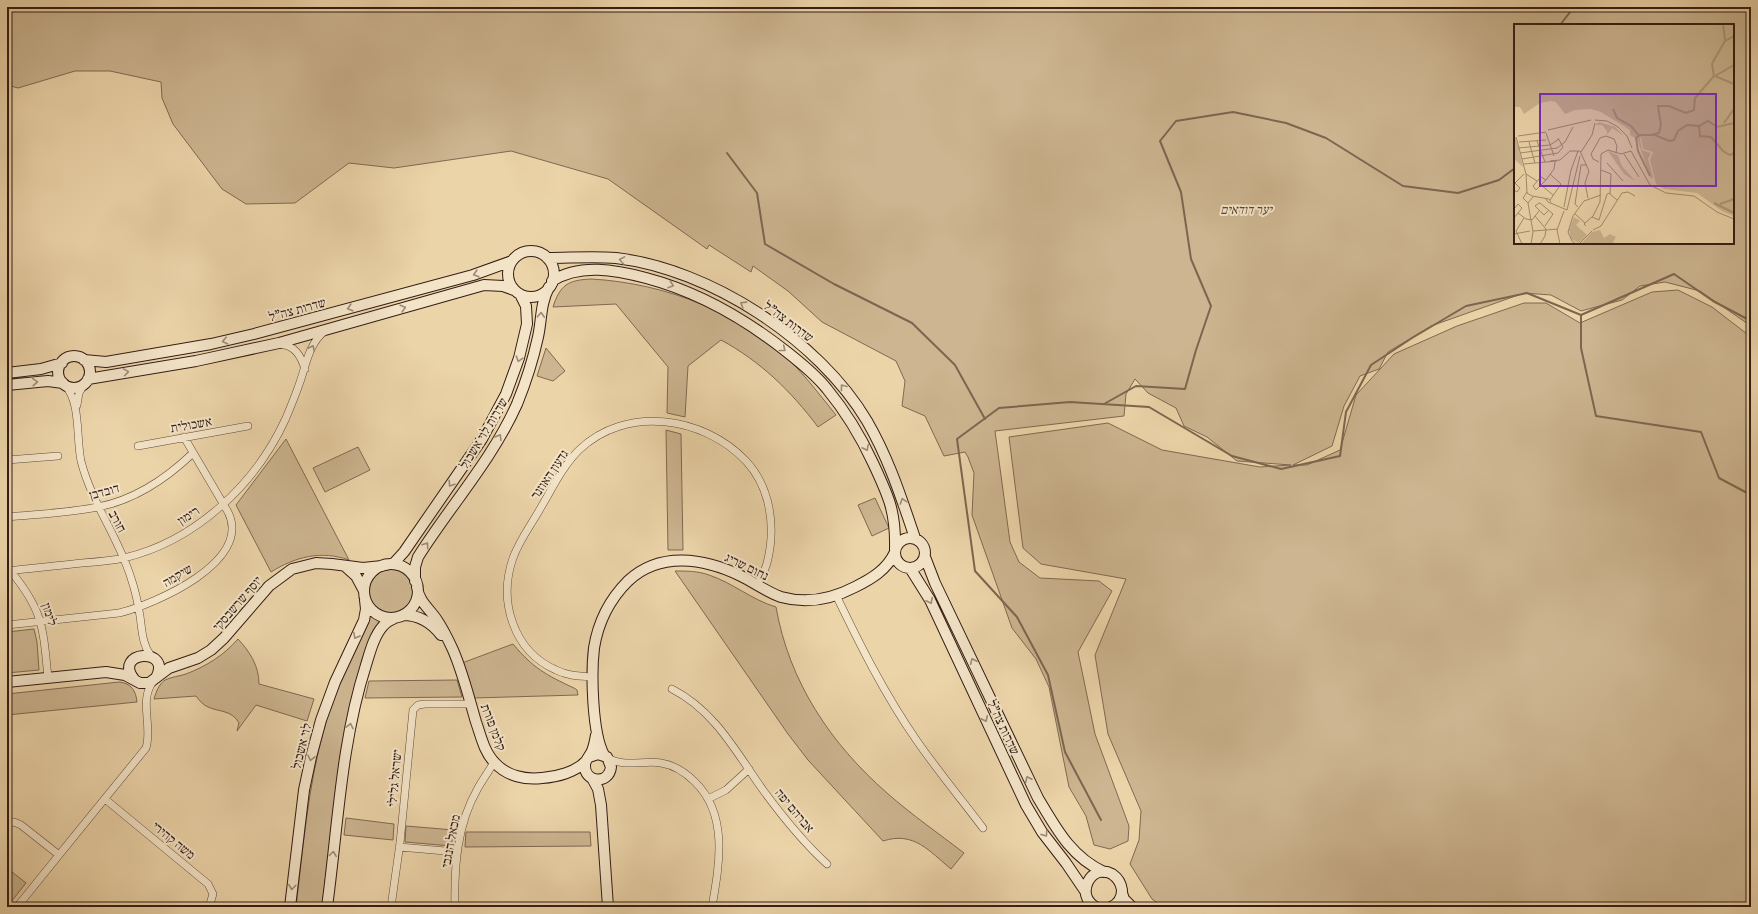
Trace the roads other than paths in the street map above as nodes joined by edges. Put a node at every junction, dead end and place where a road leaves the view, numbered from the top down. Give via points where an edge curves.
1 (547, 258) junction
2 (512, 261) junction
3 (550, 284) junction
4 (517, 292) junction
5 (326, 330) junction
6 (275, 344) junction
7 (84, 360) junction
8 (62, 363) junction
9 (305, 370) junction
10 (7, 373) edge
11 (87, 381) junction
12 (64, 384) junction
13 (7, 385) edge
14 (76, 415) junction
15 (248, 426) dead end
16 (184, 437) junction
17 (138, 446) dead end
18 (193, 453) junction
19 (58, 456) dead end
20 (7, 460) edge
21 (223, 504) junction
22 (98, 507) junction
23 (7, 517) edge
24 (915, 538) junction
25 (895, 551) junction
26 (925, 557) junction
27 (124, 558) junction
28 (340, 565) junction
29 (384, 566) junction
30 (909, 568) junction
31 (8, 569) edge
32 (873, 577) junction
33 (416, 584) junction
34 (757, 586) junction
35 (836, 595) junction
36 (365, 596) junction
37 (139, 608) junction
38 (399, 616) junction
39 (41, 622) junction
40 (7, 625) edge
41 (142, 638) junction
42 (455, 654) junction
43 (152, 657) junction
44 (134, 659) junction
45 (180, 664) junction
46 (106, 672) junction
47 (593, 677) junction
48 (48, 678) junction
49 (155, 678) junction
50 (136, 680) junction
51 (7, 682) edge
52 (672, 689) dead end
53 (146, 699) junction
54 (471, 704) junction
55 (596, 736) junction
56 (606, 756) junction
57 (588, 759) junction
58 (494, 762) junction
59 (631, 763) junction
60 (749, 769) junction
61 (562, 774) junction
62 (608, 774) junction
63 (591, 778) junction
64 (105, 799) junction
65 (708, 799) junction
66 (601, 805) junction
67 (7, 823) edge
68 (984, 828) dead end
69 (399, 847) junction
70 (457, 852) junction
71 (59, 855) junction
72 (827, 864) dead end
73 (1104, 872) junction
74 (1085, 891) junction
75 (1122, 893) junction
76 (17, 907) edge
77 (209, 907) edge
78 (290, 907) edge
79 (327, 907) edge
80 (391, 907) edge
81 (455, 907) edge
82 (608, 907) edge
83 (712, 907) edge
84 (1096, 907) edge
85 (1111, 907) edge
86 (1132, 907) edge

1 - 2 street via 530,252 520,254
1 - 3 street via 553,270
24 -> 1 street, שדרות צה"ל via 894,476 866,420 827,368 778,328 730,296 668,270 617,258
2 - 4 street via 508,274 510,284
2 -> 7 street, שדרות צה"ל via 473,275 204,346 106,362
3 - 4 street via 541,294 534,296
3 -> 25 street, שדרות צה"ל via 572,271 593,270 658,281 686,290 713,303 770,339 817,378 864,443 890,500 895,525
33 -> 3 street, שדרות לוי אשכול via 415,567 418,557 494,445 516,405 532,362 542,305
5 -> 4 street via 484,285 503,286
4 -> 29 street, שדרות לוי אשכול via 526,306 527,324 519,358 500,406 482,439 404,552 394,563
5 - 6 street
9 -> 5 street, רימון via 313,346 320,334
6 - 9 street via 287,345 294,349 300,356
11 -> 6 street
7 - 8 street via 72,357
7 - 11 street via 90,370
8 - 10 street via 41,369
8 - 12 street via 59,372
9 - 21 street, רימון via 282,427 268,452 252,474
11 - 12 street via 77,388
11 - 14 street, חורב via 78,396
13 -> 12 street via 48,381
12 - 14 street, חורב via 72,395
14 - 22 street, חורב via 81,460
15 - 16 street, אשכולית
16 - 17 street, אשכולית
16 - 18 street, שיקמה
18 - 21 street, שיקמה
18 - 22 street, דובדבן via 168,474 141,491
19 - 20 street
21 - 27 street, רימון via 172,539
21 - 37 street, שיקמה via 231,518 233,530 218,558 192,582
22 - 23 street, דובדבן
22 - 27 street, חורב
24 - 25 street via 901,540
24 - 26 street via 924,546
25 - 30 street via 898,562
25 - 32 street, נחום שריג via 886,567
26 - 30 street via 919,565
73 -> 26 street, שדרות צה"ל via 1076,853 1054,825 1038,798
27 - 31 street, רימון
27 - 37 street, חורב
28 - 29 street, יוסף שרשבסקי via 367,568
28 - 36 street, יוסף שרשבסקי via 354,573
28 - 45 street, יוסף שרשבסקי via 308,564 284,574 261,594 218,644 203,655
29 - 33 street via 395,565 403,568 410,572
29 - 36 street via 369,576 365,583
30 - 32 street, נחום שריג via 893,568
30 -> 74 street, שדרות צה"ל via 930,600 1026,805 1042,832
31 - 39 street, לימון via 28,593
32 - 35 street, נחום שריג
33 - 38 street via 415,604
33 - 42 street, קלמן פורת via 420,600 439,623
34 - 35 street, נחום שריג via 794,599 818,599
34 - 47 street, נחום שריג via 729,570 689,560 670,561 643,569 625,584 605,612 595,643
34 - 47 street, גדעון האוזנר via 767,564 771,521 762,483 738,452 699,430 662,421 630,423 600,434 569,462 524,536 513,557 507,578 506,598 517,635 541,662 557,671 574,676
35 - 68 street via 874,670 917,742
36 - 38 street via 372,610 378,615 386,618
36 -> 78 street, לוי אשכול via 364,620 335,682 311,757 303,797
37 - 39 street, שיקמה via 119,613
37 - 41 street, חורב
38 - 42 street, קלמן פורת via 416,616 428,622
79 -> 38 street via 344,762 354,709 377,634 386,622
39 - 40 street, שיקמה
39 - 48 street, לימון
41 - 43 street, חורב
41 - 44 street, חורב
42 - 54 street, קלמן פורת
43 - 44 street via 144,655
43 - 45 street, יוסף שרשבסקי via 163,663
43 - 49 street via 158,667
44 - 46 street via 123,667
44 - 50 street via 130,672
45 - 49 street, יוסף שרשבסקי
46 - 48 street
46 - 50 street via 122,674
47 - 55 street, נחום שריג
48 - 51 street
49 - 50 street via 147,683
49 - 53 street
50 - 53 street via 143,688
52 - 60 street, אברהם יפה via 708,714
53 - 64 street via 146,748
54 - 58 street, קלמן פורת via 484,746
54 - 69 street, ישראל גלילי via 425,704 414,709
55 - 56 street, נחום שריג
55 - 57 street, נחום שריג
56 - 57 street via 596,754
56 - 59 street via 614,761
56 - 62 street via 611,764
57 - 61 street, קלמן פורת via 578,768
57 - 63 street via 586,771
58 - 61 street, קלמן פורת via 506,772 522,778
58 - 70 street, מכאל הנגבי via 477,789 464,819
59 - 62 street via 618,767
59 - 65 street via 647,761 677,768 700,786
60 - 65 street via 726,790
60 - 72 street, אברהם יפה via 787,821
61 - 63 street, קלמן פורת via 579,774
62 - 63 street via 600,779
62 - 66 street via 603,787
63 - 66 street via 598,789
64 - 71 street
64 - 77 street, משה קהירי via 208,884 212,894
65 - 83 street via 716,820 720,852
66 - 82 street
67 - 71 street via 21,825
69 - 70 street
69 - 80 street, ישראל גלילי
70 - 81 street, מכאל הנגבי
71 - 76 street
73 - 74 street via 1098,872 1088,880
73 - 75 street, שדרות צה"ל via 1110,873 1120,881
74 - 84 street, שדרות צה"ל via 1089,902
75 - 85 street
75 - 86 street

